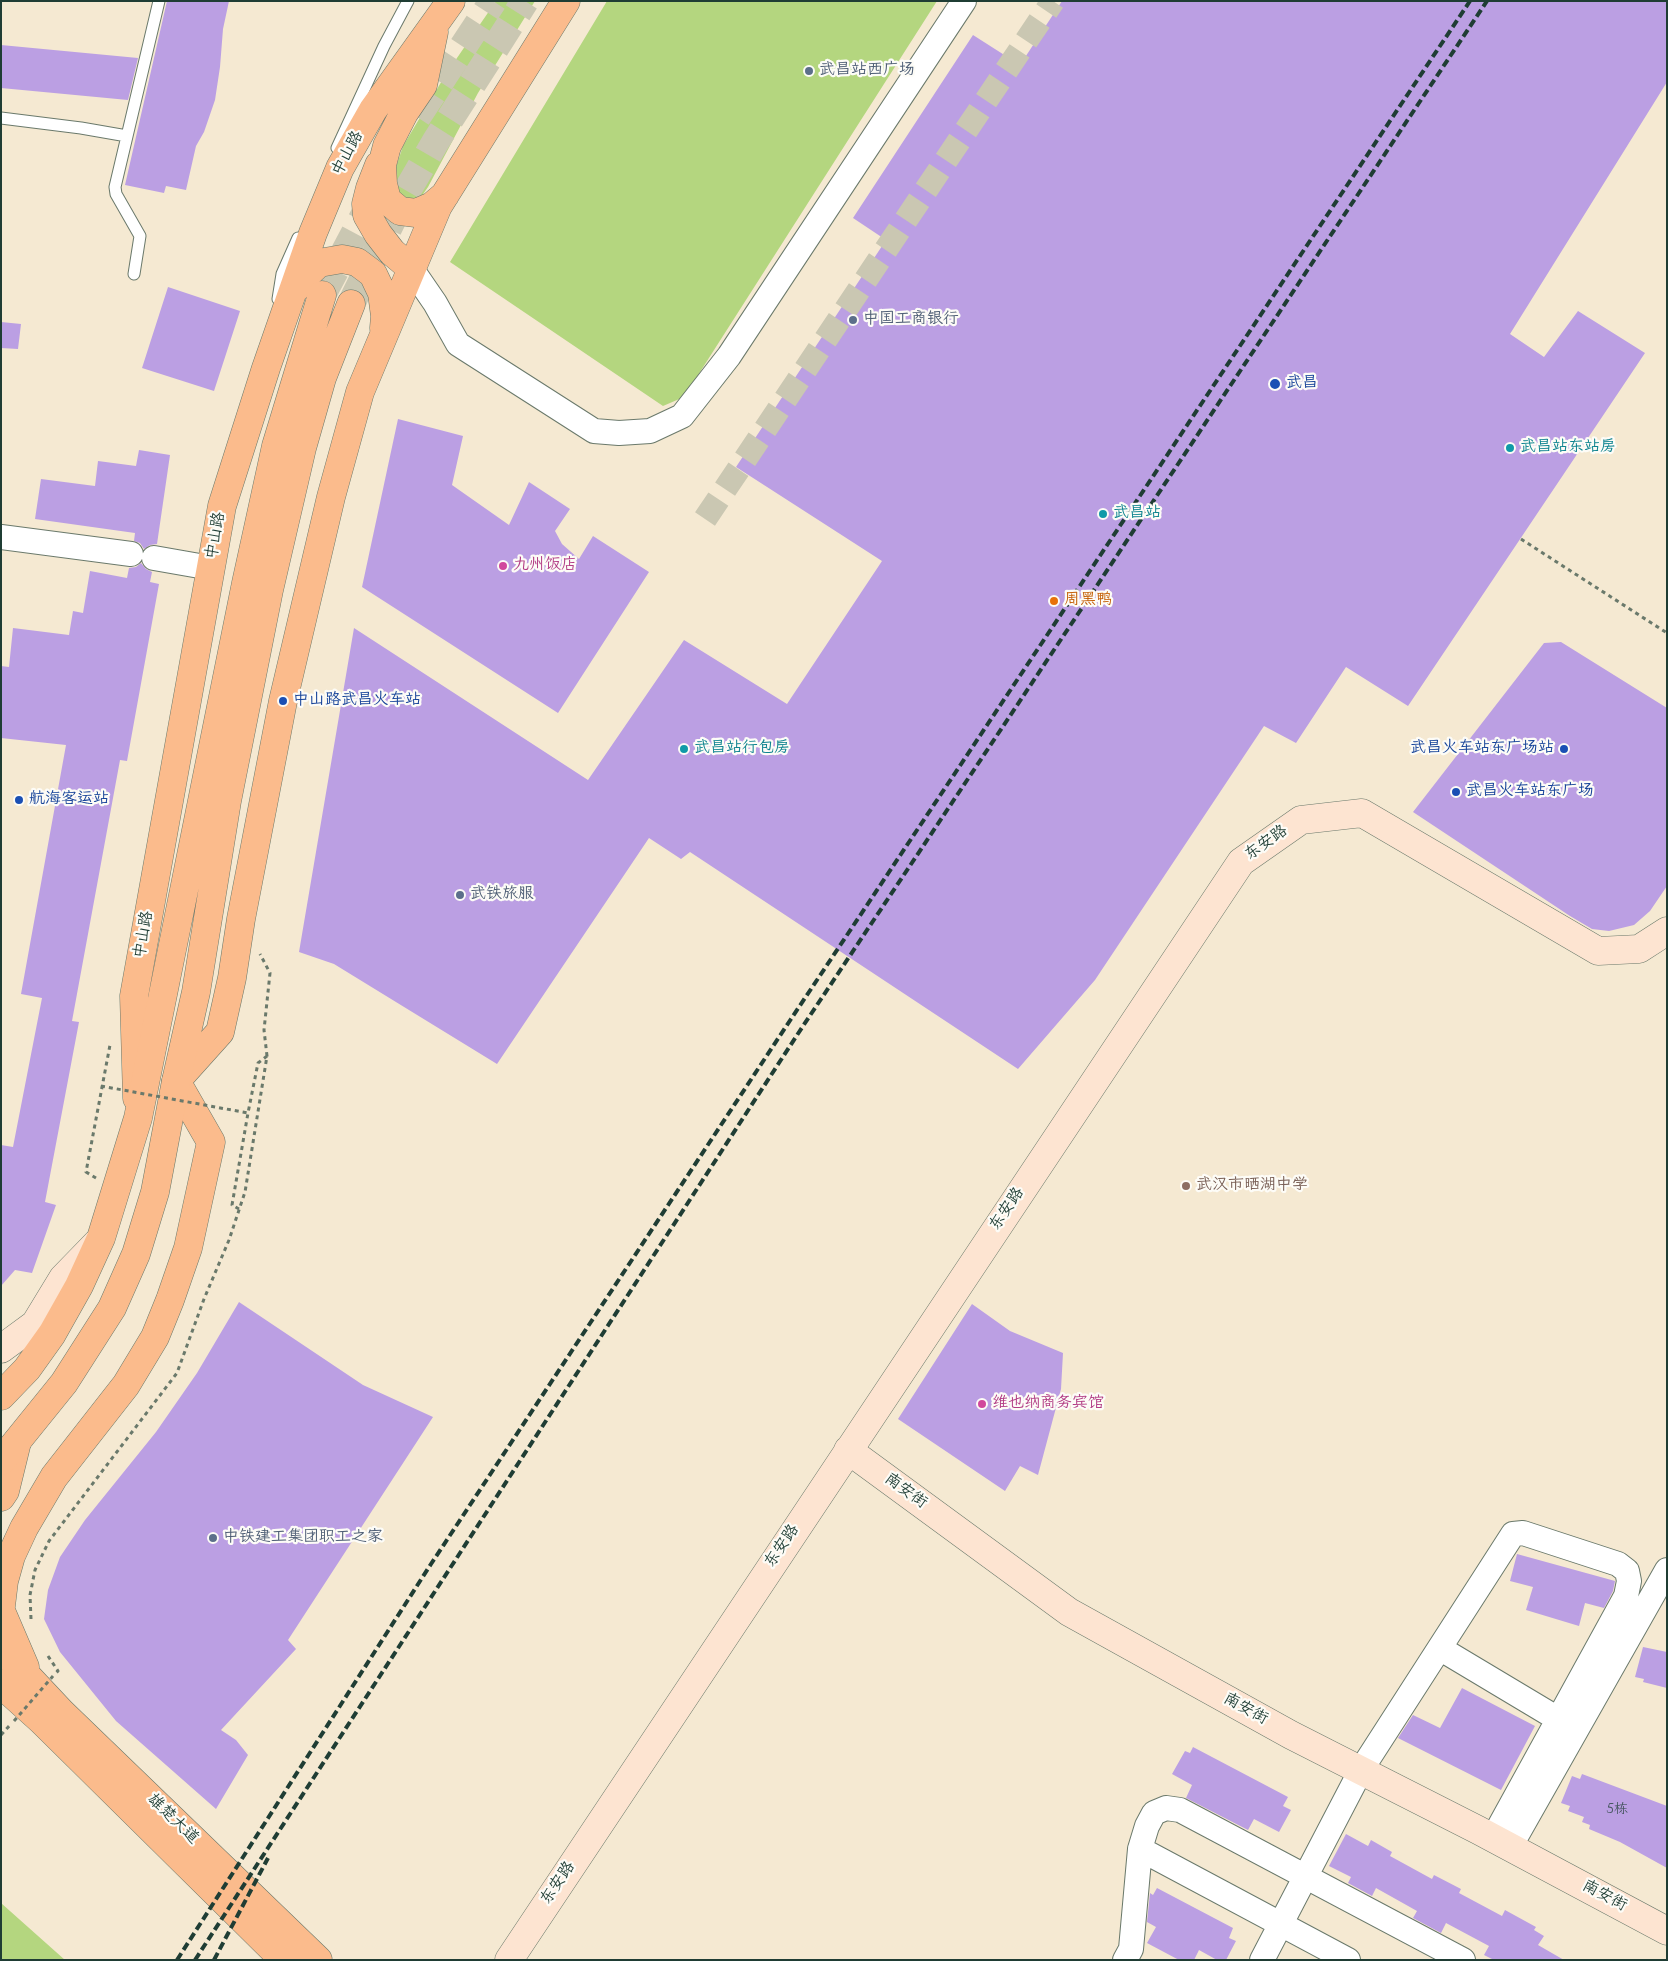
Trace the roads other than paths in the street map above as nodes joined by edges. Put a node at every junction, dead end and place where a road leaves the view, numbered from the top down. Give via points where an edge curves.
1 (159, 1) edge
2 (408, 1) edge
3 (566, 1) edge
4 (964, 1) edge
5 (444, 11) edge
6 (1, 118) edge
7 (127, 136) junction
8 (387, 146) junction
9 (319, 189) dead end
10 (445, 194) junction
11 (304, 223) dead end
12 (411, 268) junction
13 (134, 274) dead end
14 (322, 295) tunnel mouth
15 (291, 296) junction
16 (351, 304) tunnel mouth
17 (280, 331) junction
18 (383, 336) junction
19 (1, 537) edge
20 (211, 568) junction
21 (1667, 931) edge
22 (176, 1081) junction
23 (138, 1118) junction
24 (101, 1238) junction
25 (1, 1349) edge
26 (1, 1396) edge
27 (848, 1450) junction
28 (9, 1451) edge
29 (1, 1498) edge
30 (1667, 1570) edge
31 (1, 1606) edge
32 (1, 1611) edge
33 (1, 1648) edge
34 (1441, 1649) junction
35 (17, 1685) edge
36 (1558, 1719) junction
37 (1361, 1770) junction
38 (1502, 1842) junction
39 (1140, 1849) junction
40 (1305, 1876) junction
41 (1280, 1924) junction
42 (1667, 1931) edge
43 (284, 1960) edge
44 (318, 1960) edge
45 (509, 1960) edge
46 (1125, 1960) edge
47 (1262, 1960) edge
48 (1348, 1960) edge
49 (1463, 1960) edge

1 - 7 lane
2 - 9 lane
3 - 10 main road
4 - 12 street via 729,356 682,416 650,431 594,431 458,344
5 - 8 main road via 423,84
5 - 15 main road, 中山路 via 373,110 340,168
6 - 7 lane
7 - 13 lane via 115,187 140,236
8 - 10 main road via 382,165 383,184 387,200 400,211 416,213 432,206
8 - 12 main road via 370,188 367,215 392,252
10 - 12 main road
11 - 17 lane via 282,274 278,300
12 - 18 main road
14 - 23 main road via 276,446
15 - 17 main road, 中山路
15 - 18 main road via 319,263 342,259 357,262 373,274 382,293
16 - 22 main road via 322,378 269,590 227,801 196,992
17 - 20 main road, 中山路 via 222,506
18 - 22 main road via 360,392 331,497 283,701 220,1032
19 - 20 street
20 - 23 main road, 中山路 via 134,996
21 - 27 street, 东安路 via 1639,949 1598,951 1362,813 1302,820 1241,862
22 - 28 main road via 155,1192 136,1254 112,1308 64,1383
22 - 31 main road via 211,1142 182,1265 155,1337 126,1385 54,1477 24,1528 11,1556
23 - 24 main road
24 - 25 street via 63,1278 35,1324
24 - 26 main road via 80,1286 52,1334 27,1370
27 - 37 street, 南安街 via 1069,1612 1291,1735
27 - 45 street, 东安路
28 - 29 main road via 5,1491
30 - 38 street
32 - 35 main road via 20,1650
33 - 35 main road
34 - 36 street
34 - 36 street via 1513,1534 1523,1533 1618,1564 1627,1570 1626,1596
34 - 37 street
35 - 43 main road, 雄楚大道
35 - 44 main road, 雄楚大道 via 61,1712
36 - 38 street
37 - 38 street, 南安街
37 - 40 street
38 - 42 street, 南安街
39 - 40 street via 1154,1813 1166,1808 1180,1810
39 - 41 street
39 - 46 street via 1131,1950
40 - 41 street
40 - 49 street
41 - 47 street
41 - 48 street

